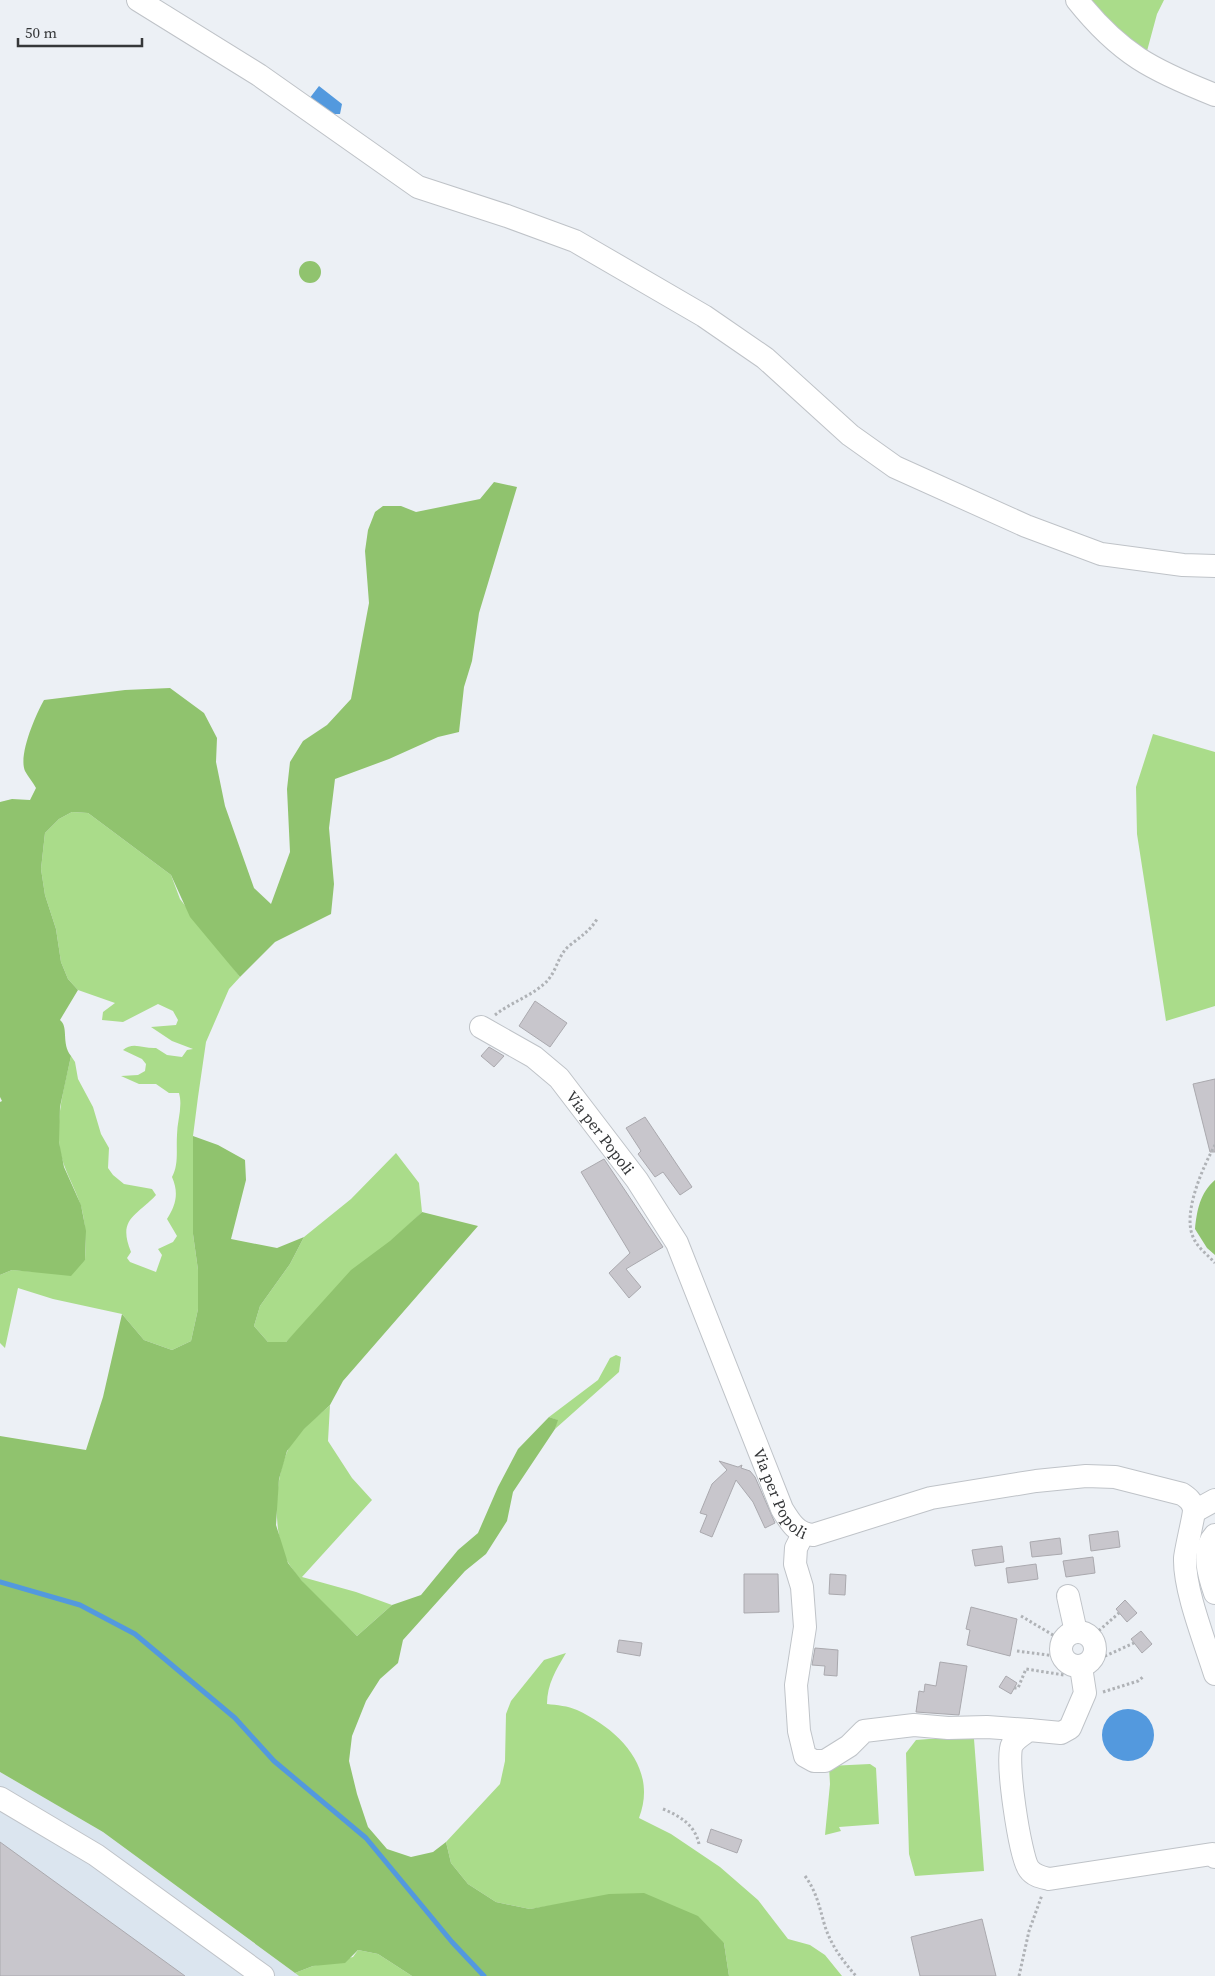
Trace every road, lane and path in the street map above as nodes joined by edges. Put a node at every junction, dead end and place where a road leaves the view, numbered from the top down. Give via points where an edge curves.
1 (138, 0) edge
2 (1077, 0) edge
3 (1215, 95) edge
4 (1215, 566) edge
5 (597, 919) dead end
6 (481, 1027) joint
7 (1215, 1145) edge
8 (1215, 1262) edge
9 (1215, 1500) edge
10 (1195, 1511) junction
11 (803, 1534) junction
12 (1215, 1535) edge
13 (1215, 1593) edge
14 (1068, 1596) dead end
15 (1119, 1613) dead end
16 (1021, 1616) dead end
17 (1134, 1643) dead end
18 (1016, 1651) dead end
19 (1079, 1652) junction
20 (1215, 1674) edge
21 (1143, 1677) dead end
22 (1014, 1688) dead end
23 (1083, 1698) junction
24 (1029, 1730) junction
25 (0, 1798) edge
26 (663, 1809) dead end
27 (698, 1844) dead end
28 (1215, 1857) edge
29 (805, 1876) dead end
30 (1049, 1879) junction
31 (263, 1976) edge
32 (856, 1976) edge
33 (1019, 1976) edge

1 - 4 street via 266,80 418,188 575,241 704,316 764,358 856,439 895,467 1026,526 1101,554
2 - 3 street via 1096,24 1123,49 1171,78
5 - 6 path via 560,957 556,969 544,984 497,1013
6 - 11 street, Via per Popoli via 534,1057 559,1078 604,1134 662,1217 677,1244 782,1509
7 - 8 path via 1196,1186 1189,1224 1194,1239
9 - 10 street
10 - 11 street, Via per Popoli via 1191,1501 1182,1494 1126,1479 1086,1476 1036,1480 931,1498 813,1535
10 - 20 street via 1186,1541 1185,1560
11 - 24 street via 796,1548 795,1564 802,1588 805,1628 796,1685 799,1731 805,1756 814,1761 825,1761 849,1746 864,1731 914,1725
12 - 13 street via 1206,1553
14 - 19 street
15 - 19 path
16 - 19 path
17 - 19 path via 1102,1657
18 - 19 path
19 - 22 path via 1063,1675 1026,1669 1018,1688
19 - 23 street
21 - 23 path
23 - 24 street via 1070,1728 1060,1733
24 - 30 street via 1012,1744 1012,1786 1023,1858 1036,1876
25 - 31 street via 96,1855
26 - 27 path via 688,1823
28 - 30 street via 1212,1854
29 - 32 path via 814,1888 824,1923 840,1957
30 - 33 path via 1029,1930

